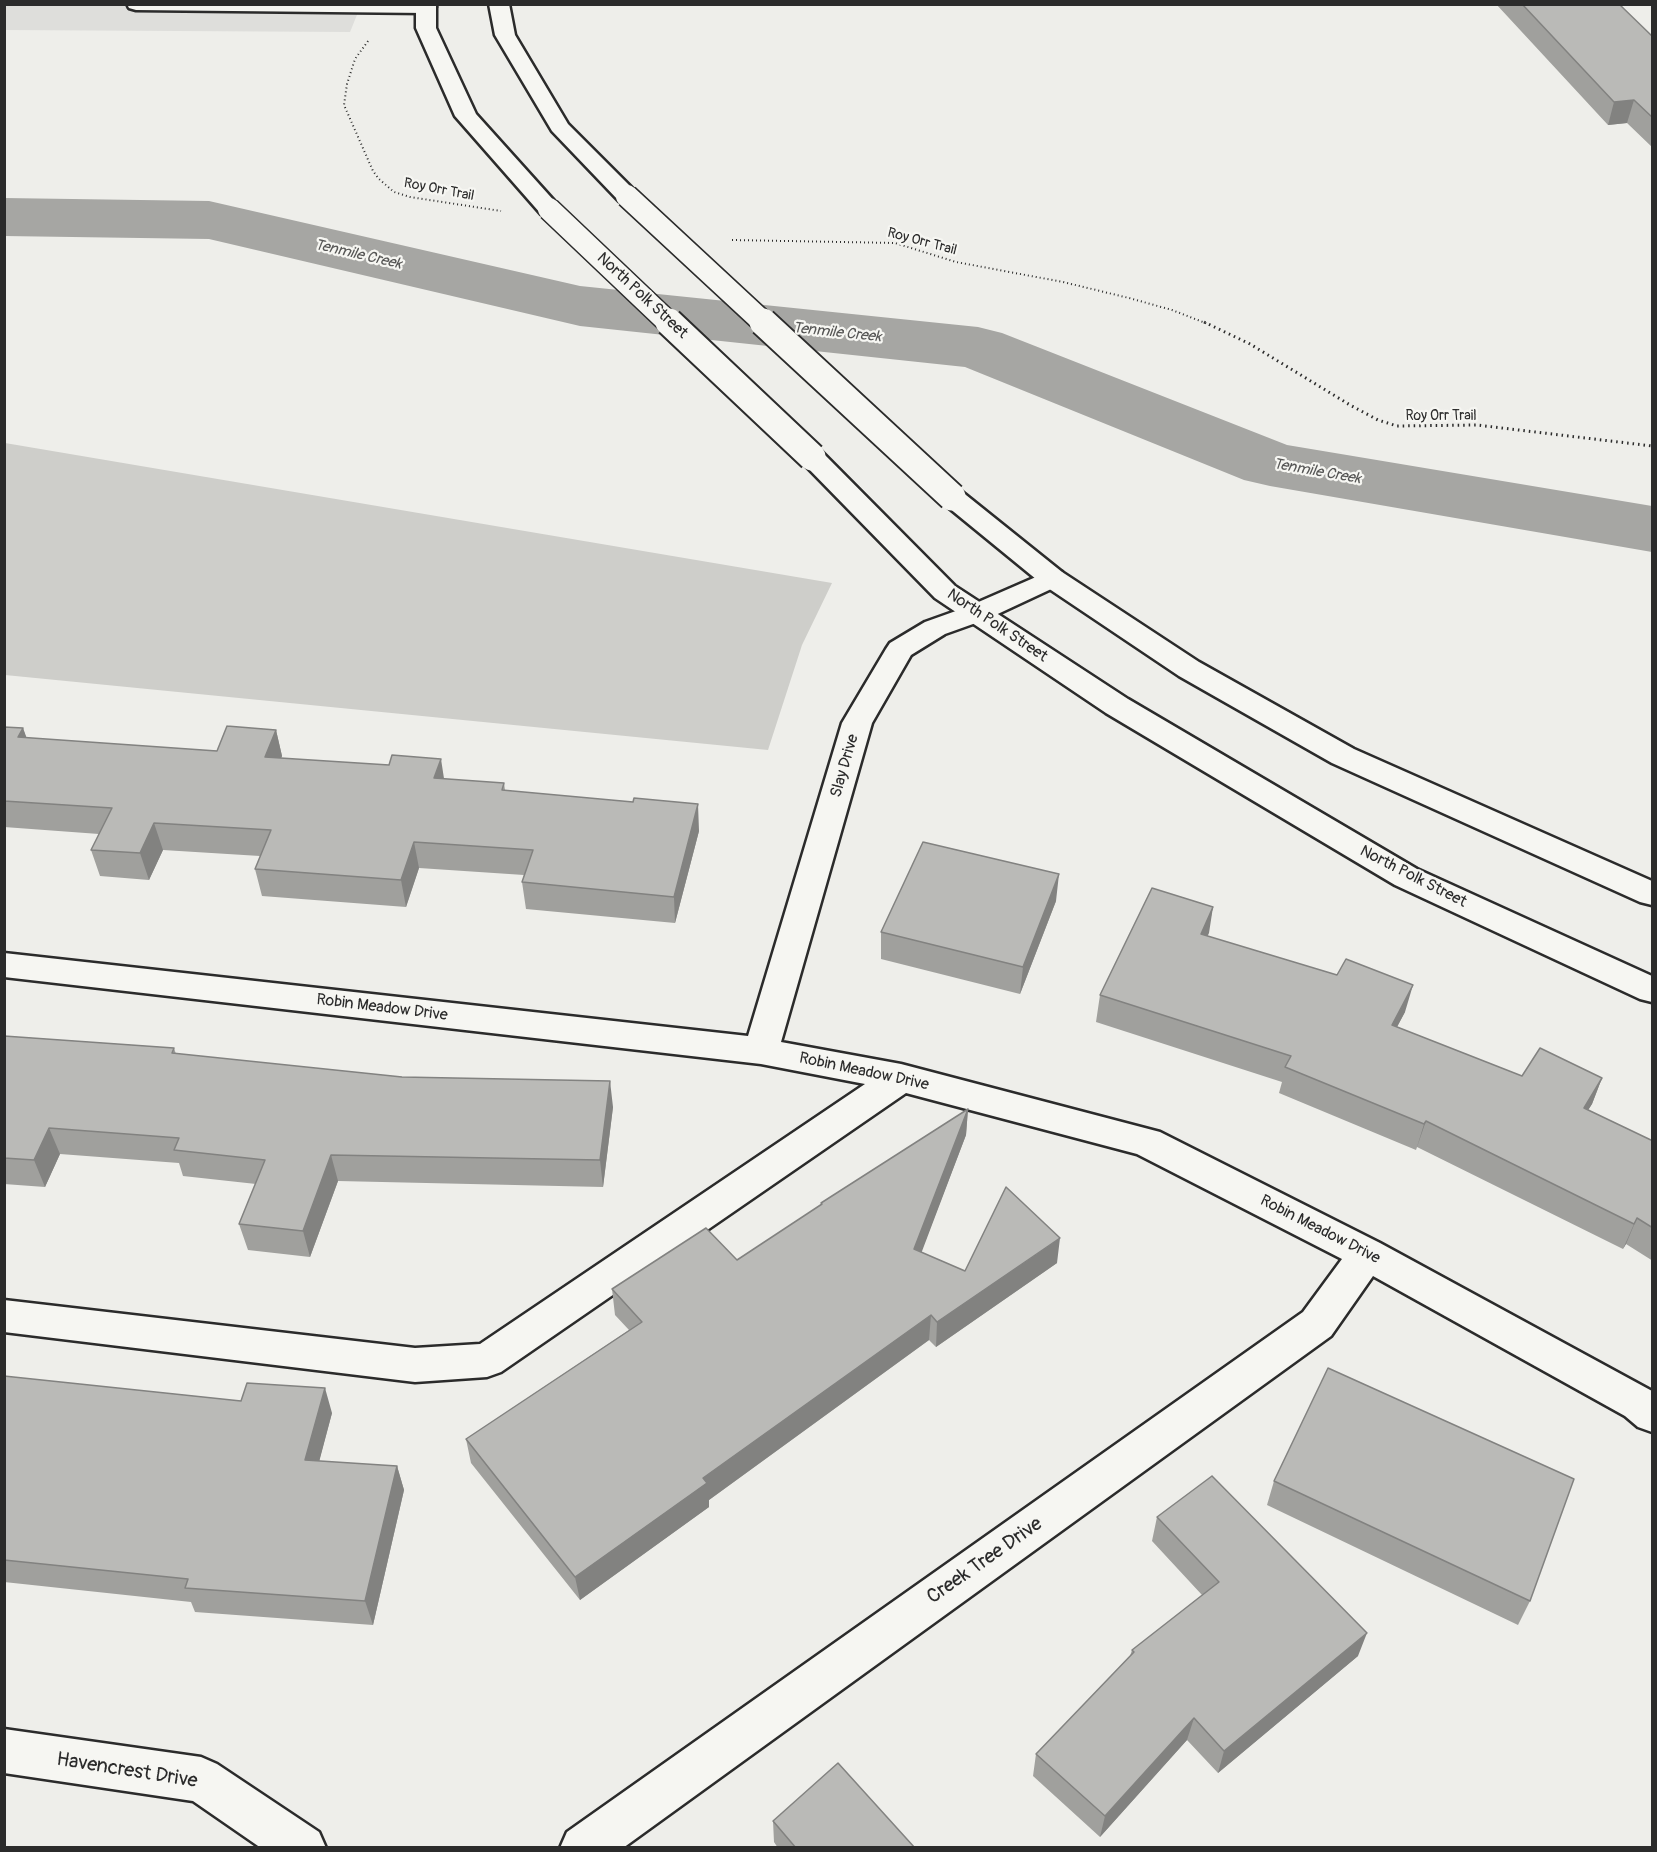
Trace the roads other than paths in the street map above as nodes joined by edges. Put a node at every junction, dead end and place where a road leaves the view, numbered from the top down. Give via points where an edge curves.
1 (136, 4) edge
2 (499, 4) edge
3 (286, 5) edge
4 (426, 6) edge
5 (1052, 578) junction
6 (976, 613) junction
7 (1653, 894) edge
8 (4, 965) edge
9 (1653, 990) edge
10 (761, 1051) junction
11 (901, 1078) junction
12 (1367, 1254) junction
13 (4, 1316) edge
14 (1653, 1414) edge
15 (4, 1751) edge
16 (303, 1848) edge
17 (583, 1848) edge

1 - 3 main road
2 - 5 main road, bridge via 505,35 559,127 627,196 952,497
3 - 4 main road
4 - 6 main road, North Polk Street, bridge via 426,28 465,116 549,209 812,457 945,592
5 - 6 main road, Slay Drive
5 - 7 main road via 1189,669 1343,756
6 - 9 main road, North Polk Street via 1117,706 1406,877
6 - 10 main road, Slay Drive via 934,628 900,649 857,723
8 - 10 main road, Robin Meadow Drive
10 - 11 main road, Robin Meadow Drive
11 - 12 main road, Robin Meadow Drive via 1147,1142
11 - 13 main road via 487,1360 415,1365
12 - 14 main road, Robin Meadow Drive
12 - 17 main road, Creek Tree Drive via 1317,1324
15 - 16 main road, Havencrest Drive via 201,1780

